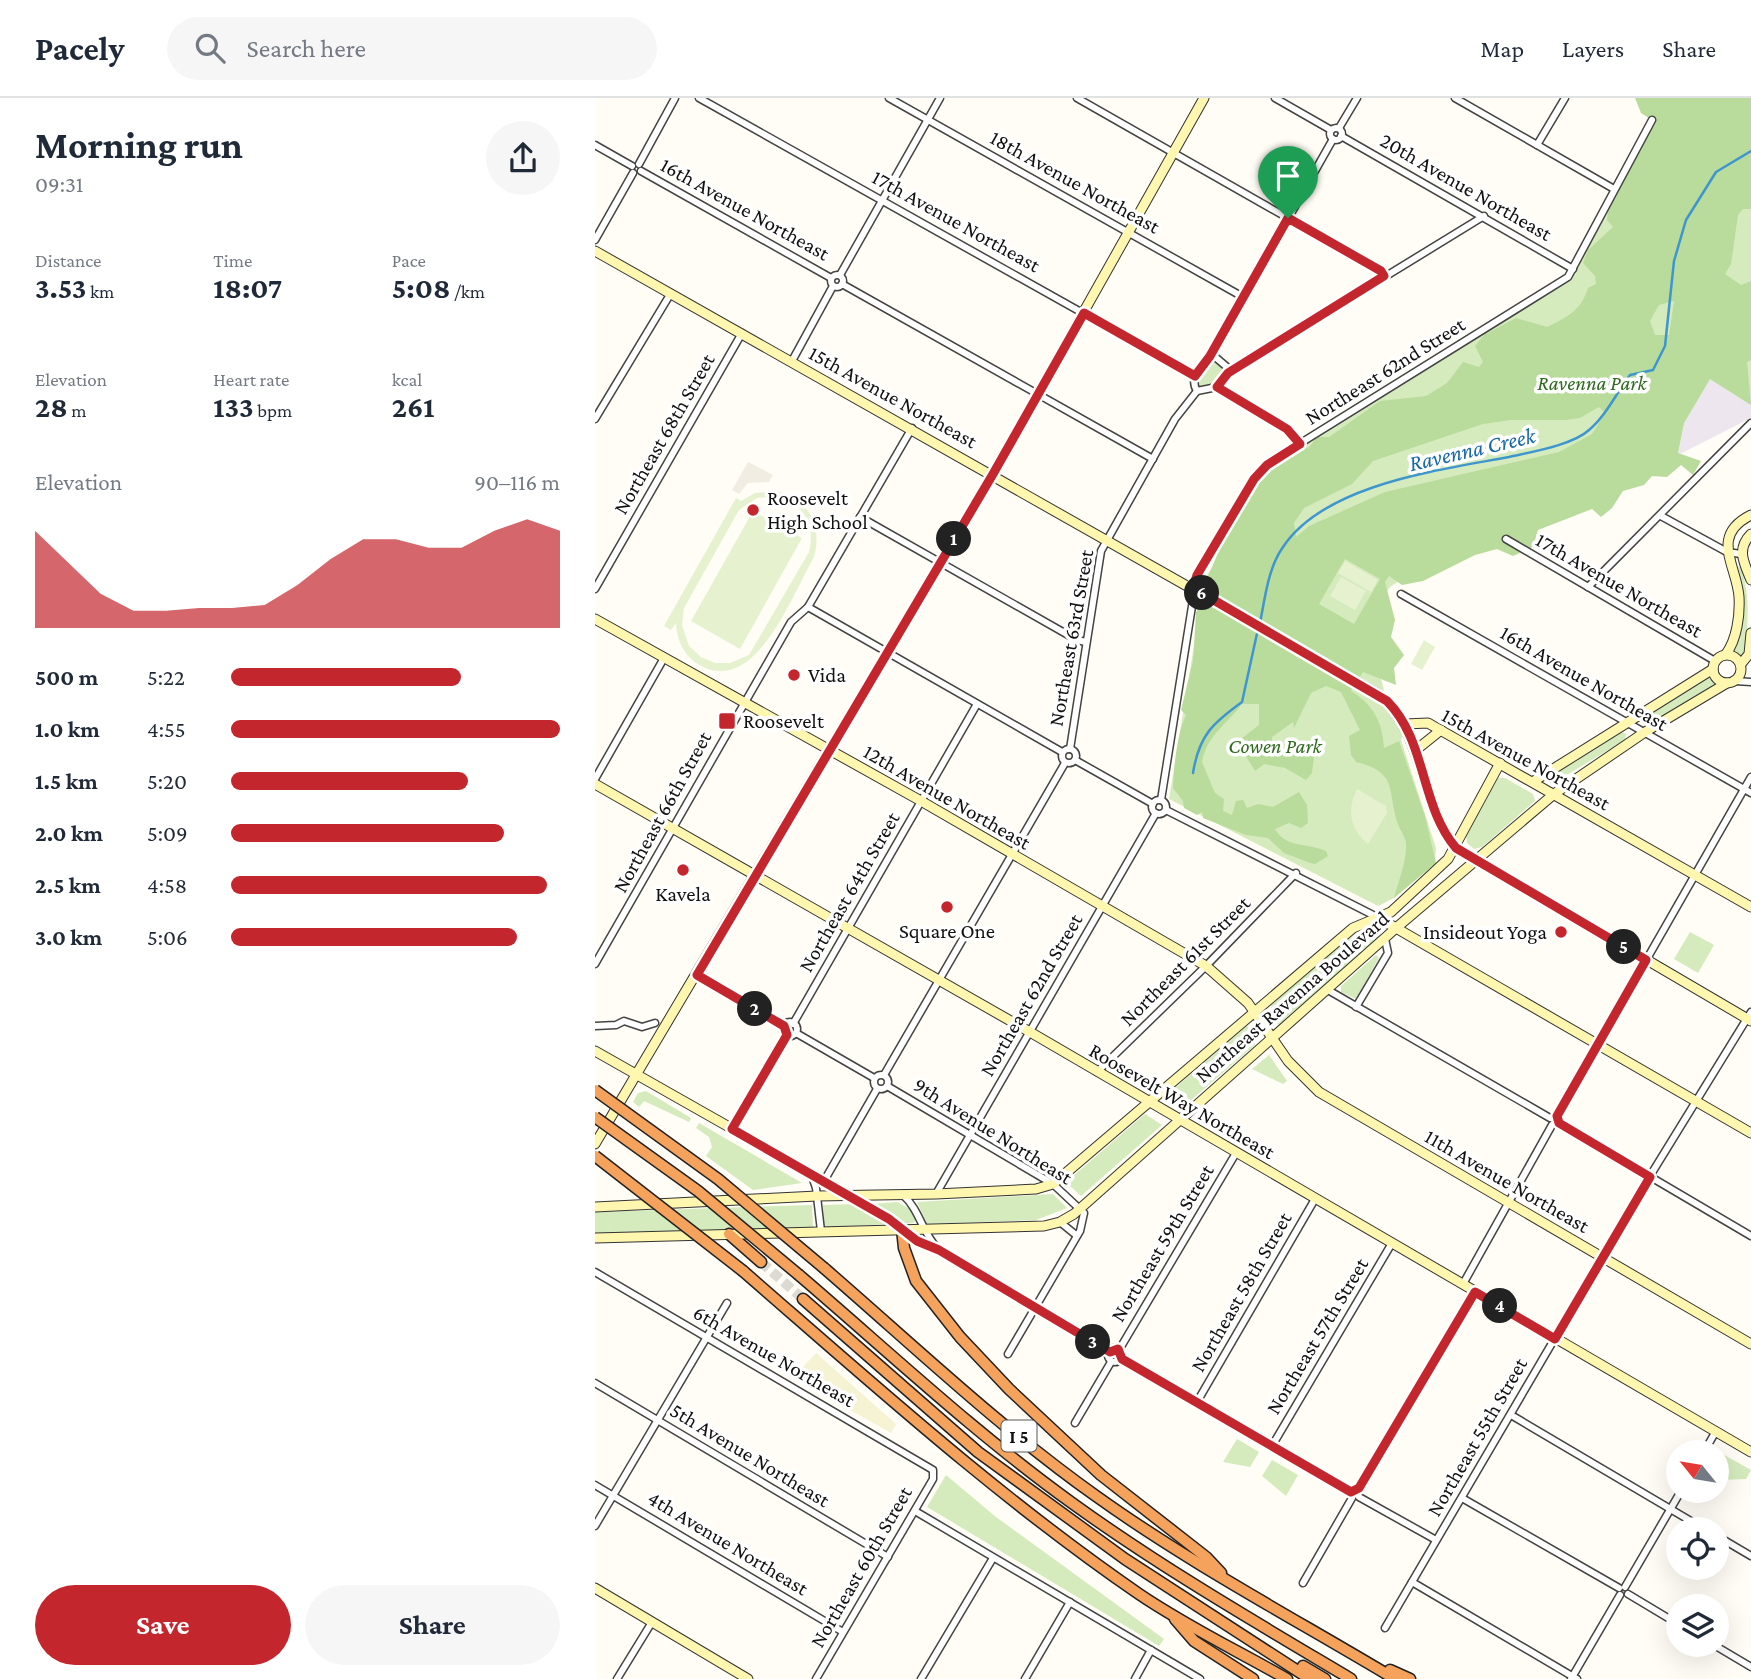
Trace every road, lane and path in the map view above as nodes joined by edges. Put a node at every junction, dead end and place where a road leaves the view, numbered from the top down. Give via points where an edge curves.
1 (675, 98) edge
2 (699, 98) edge
3 (889, 98) edge
4 (940, 98) edge
5 (1077, 98) edge
6 (1204, 98) edge
7 (1275, 98) edge
8 (1357, 98) edge
9 (1455, 98) edge
10 (1565, 98) edge
11 (928, 120) junction
12 (1652, 120) dead end
13 (1335, 129) junction
14 (1341, 136) junction
15 (1333, 139) junction
16 (595, 145) edge
17 (1537, 145) junction
18 (1173, 152) junction
19 (636, 169) junction
20 (1614, 189) junction
21 (882, 200) junction
22 (1484, 216) junction
23 (1288, 218) junction
24 (1129, 232) junction
25 (595, 240) edge
26 (595, 251) edge
27 (1573, 269) junction
28 (840, 275) junction
29 (1384, 276) junction
30 (831, 278) junction
31 (842, 284) junction
32 (834, 286) junction
33 (671, 293) junction
34 (1243, 297) junction
35 (1084, 313) junction
36 (743, 333) junction
37 (1210, 356) junction
38 (792, 361) junction
39 (1228, 373) junction
40 (1195, 376) junction
41 (1217, 387) junction
42 (1197, 391) junction
43 (1038, 393) junction
44 (595, 419) edge
45 (1751, 424) edge
46 (912, 428) junction
47 (1300, 444) junction
48 (1153, 458) junction
49 (993, 474) junction
50 (1751, 515) edge
51 (1661, 516) junction
52 (860, 517) junction
53 (1751, 534) edge
54 (1108, 539) junction
55 (1506, 539) dead end
56 (1727, 552) junction
57 (1741, 554) junction
58 (940, 562) junction
59 (1751, 580) edge
60 (1588, 587) junction
61 (1193, 588) junction
62 (595, 589) edge
63 (1401, 594) dead end
64 (807, 607) junction
65 (595, 619) edge
66 (1751, 633) edge
67 (1086, 642) junction
68 (887, 652) junction
69 (1726, 654) junction
70 (664, 658) junction
71 (1748, 660) edge
72 (1714, 665) junction
73 (1731, 682) junction
74 (1751, 682) edge
75 (744, 703) junction
76 (977, 704) junction
77 (1627, 723) junction
78 (1405, 724) junction
79 (1441, 730) junction
80 (1645, 732) junction
81 (1070, 749) junction
82 (828, 750) junction
83 (1416, 750) junction
84 (1062, 752) junction
85 (1075, 760) junction
86 (1065, 763) junction
87 (1500, 763) junction
88 (1751, 777) edge
89 (595, 781) edge
90 (1534, 781) junction
91 (1744, 789) junction
92 (1751, 793) edge
93 (1554, 794) junction
94 (1161, 800) junction
95 (921, 801) junction
96 (1153, 804) junction
97 (1166, 810) junction
98 (1156, 813) junction
99 (673, 828) junction
100 (1456, 848) junction
101 (1013, 854) junction
102 (1477, 861) junction
103 (1296, 873) junction
104 (1695, 874) junction
105 (755, 877) junction
106 (1103, 906) junction
107 (1751, 907) edge
108 (1377, 916) junction
109 (1397, 928) junction
110 (848, 929) junction
111 (1385, 939) junction
112 (1646, 960) junction
113 (595, 964) edge
114 (1206, 966) junction
115 (697, 975) junction
116 (940, 982) junction
117 (1328, 990) junction
118 (1356, 1007) junction
119 (1254, 1011) junction
120 (1750, 1017) edge
121 (655, 1023) dead end
122 (793, 1024) junction
123 (1265, 1025) joint
124 (595, 1026) edge
125 (784, 1026) junction
126 (796, 1032) junction
127 (1030, 1032) junction
128 (787, 1035) junction
129 (1273, 1038) junction
130 (1598, 1044) junction
131 (595, 1051) edge
132 (1097, 1072) junction
133 (637, 1075) junction
134 (884, 1075) junction
135 (874, 1078) junction
136 (887, 1086) junction
137 (877, 1088) junction
138 (595, 1090) edge
139 (1149, 1102) junction
140 (1698, 1102) junction
141 (595, 1116) edge
142 (1179, 1120) junction
143 (1554, 1121) junction
144 (732, 1129) junction
145 (1751, 1133) edge
146 (971, 1134) junction
147 (595, 1144) edge
148 (1236, 1153) junction
149 (595, 1156) edge
150 (811, 1173) junction
151 (1650, 1177) junction
152 (824, 1181) junction
153 (1053, 1184) junction
154 (936, 1194) junction
155 (903, 1195) junction
156 (817, 1196) junction
157 (851, 1196) junction
158 (1315, 1199) junction
159 (1508, 1202) junction
160 (595, 1207) edge
161 (1080, 1208) junction
162 (1060, 1223) junction
163 (926, 1229) junction
164 (902, 1230) junction
165 (821, 1231) junction
166 (729, 1234) junction
167 (1076, 1236) junction
168 (1751, 1236) edge
169 (595, 1238) edge
170 (1392, 1243) junction
171 (939, 1250) junction
172 (1603, 1257) junction
173 (761, 1262) tunnel mouth
174 (595, 1272) edge
175 (1463, 1284) junction
176 (1475, 1292) junction
177 (803, 1299) tunnel mouth
178 (727, 1303) dead end
179 (1035, 1307) junction
180 (707, 1337) junction
181 (1555, 1339) junction
182 (1751, 1344) edge
183 (1119, 1350) junction
184 (1110, 1352) junction
185 (1008, 1354) dead end
186 (1121, 1358) junction
187 (1111, 1362) junction
188 (595, 1383) edge
189 (1197, 1402) junction
190 (1511, 1415) junction
191 (657, 1420) junction
192 (1075, 1423) dead end
193 (1716, 1431) junction
194 (1711, 1440) edge
195 (1272, 1446) junction
196 (1751, 1452) edge
197 (934, 1473) joint
198 (595, 1485) edge
199 (1355, 1494) junction
200 (613, 1495) junction
201 (1462, 1498) junction
202 (1673, 1503) edge
203 (1670, 1508) junction
204 (915, 1511) junction
205 (1685, 1517) edge
206 (595, 1525) edge
207 (1436, 1540) junction
208 (1729, 1543) edge
209 (1751, 1556) edge
210 (888, 1557) junction
211 (993, 1558) junction
212 (1412, 1582) junction
213 (1230, 1583) junction
214 (1303, 1583) dead end
215 (595, 1588) edge
216 (1623, 1591) junction
217 (1070, 1602) junction
218 (1170, 1614) junction
219 (1666, 1617) edge
220 (652, 1622) junction
221 (1385, 1628) dead end
222 (843, 1632) junction
223 (1245, 1635) junction
224 (1345, 1649) junction
225 (1151, 1650) junction
226 (1729, 1654) edge
227 (1751, 1667) edge
228 (734, 1675) edge
229 (1574, 1678) edge
230 (617, 1679) edge
231 (748, 1679) edge
232 (816, 1679) edge
233 (921, 1679) edge
234 (1025, 1679) edge
235 (1135, 1679) edge
236 (1200, 1679) edge
237 (1253, 1679) edge
238 (1287, 1679) edge
239 (1310, 1679) edge
240 (1325, 1679) edge
241 (1351, 1679) edge
242 (1395, 1679) edge
243 (1410, 1679) edge

1 - 19 street
2 - 21 street, 17th Avenue Northeast
3 - 11 street, 18th Avenue Northeast
4 - 11 street
5 - 18 street
6 - 18 main road
7 - 13 street
8 - 13 street
9 - 17 street
10 - 17 street
11 - 21 street
11 - 24 street, 18th Avenue Northeast
12 - 20 street
13 - 14 street
13 - 15 street
14 - 15 street
14 - 22 street, 20th Avenue Northeast
15 - 23 street
16 - 19 street, 16th Avenue Northeast
17 - 20 street
18 - 23 street
18 - 24 main road
19 - 25 street
19 - 30 street, 16th Avenue Northeast
20 - 27 street
21 - 28 street
21 - 35 street, 17th Avenue Northeast
22 - 27 street, 20th Avenue Northeast
22 - 29 street
23 - 29 street
23 - 34 street
24 - 34 street, 18th Avenue Northeast
24 - 35 main road
26 - 33 main road, 15th Avenue Northeast
27 - 47 street, Northeast 62nd Street via 1568,277
28 - 30 street
28 - 31 street
29 - 39 street
30 - 32 street
31 - 32 street
31 - 43 street, 16th Avenue Northeast
32 - 38 street
33 - 36 main road, 15th Avenue Northeast
33 - 44 street
34 - 37 street
35 - 40 street, 17th Avenue Northeast
35 - 43 main road
36 - 38 main road, 15th Avenue Northeast
36 - 62 street, Northeast 68th Street
37 - 39 street via 1220,359
37 - 40 street
38 - 46 main road, 15th Avenue Northeast
39 - 41 street
40 - 42 street
41 - 42 street
41 - 47 street via 1287,429
42 - 48 street, Northeast 63rd Street
43 - 48 street, 16th Avenue Northeast
43 - 49 main road
45 - 51 street
46 - 49 main road, 15th Avenue Northeast
46 - 52 street, Northeast 66th Street
47 - 61 street, Northeast 62nd Street via 1254,479
48 - 54 street, Northeast 63rd Street
49 - 54 main road, 15th Avenue Northeast
49 - 58 main road
50 - 56 main road via 1732,532
51 - 56 street
51 - 60 street
52 - 58 street
52 - 64 street, Northeast 66th Street
53 - 57 main road
54 - 61 main road, 15th Avenue Northeast
54 - 67 street, Northeast 63rd Street via 1101,551
55 - 60 street, 17th Avenue Northeast
56 - 57 street
56 - 69 main road via 1739,597 1734,639
57 - 59 main road
58 - 67 street
58 - 68 main road
60 - 72 street, 17th Avenue Northeast
61 - 78 main road, 15th Avenue Northeast via 1364,685 1387,701
61 - 94 street, Northeast 62nd Street
63 - 77 street, 16th Avenue Northeast
64 - 68 street
64 - 75 street, Northeast 66th Street via 791,622
65 - 70 main road, 12th Avenue Northeast
66 - 71 main road
67 - 81 street, Northeast 63rd Street
68 - 76 street
68 - 82 main road
69 - 71 main road
69 - 72 main road
70 - 75 main road, 12th Avenue Northeast
70 - 89 street
71 - 73 main road
72 - 73 main road via 1716,678
72 - 77 main road
73 - 74 street
73 - 80 main road, Northeast Ravenna Boulevard
75 - 82 main road, 12th Avenue Northeast
75 - 99 street, Northeast 66th Street
76 - 84 street
76 - 95 street, Northeast 64th Street
77 - 80 street, 16th Avenue Northeast
77 - 90 main road
78 - 79 main road, 15th Avenue Northeast via 1421,722
78 - 83 main road
79 - 83 main road
79 - 87 main road, 15th Avenue Northeast
80 - 91 street, 16th Avenue Northeast
80 - 93 main road, Northeast Ravenna Boulevard
81 - 84 street
81 - 85 street
82 - 95 main road, 12th Avenue Northeast
82 - 105 main road
83 - 100 main road via 1440,824
84 - 86 street
85 - 86 street
85 - 96 street
86 - 101 street
87 - 90 main road, 15th Avenue Northeast
87 - 100 main road, Northeast Ravenna Boulevard
88 - 91 street
89 - 99 main road, Roosevelt Way Northeast
90 - 93 main road, 15th Avenue Northeast
91 - 92 street, 16th Avenue Northeast
91 - 104 street
93 - 102 main road, Northeast Ravenna Boulevard
93 - 104 main road, 15th Avenue Northeast
94 - 96 street
94 - 97 street
95 - 101 main road, 12th Avenue Northeast
95 - 110 street, Northeast 64th Street
96 - 98 street
97 - 98 street
97 - 103 street
98 - 106 street, Northeast 62nd Street
99 - 105 main road, Roosevelt Way Northeast
99 - 113 street, Northeast 66th Street
100 - 102 main road
100 - 108 main road, Northeast Ravenna Boulevard via 1399,906
101 - 106 main road, 12th Avenue Northeast
101 - 116 street
102 - 109 main road, Northeast Ravenna Boulevard
102 - 112 main road
103 - 108 street
103 - 114 street, Northeast 61st Street
104 - 107 main road, 15th Avenue Northeast
104 - 112 street
105 - 110 main road, Roosevelt Way Northeast
105 - 115 main road
106 - 114 main road, 12th Avenue Northeast
106 - 127 street, Northeast 62nd Street
108 - 109 main road
108 - 119 main road, Northeast Ravenna Boulevard via 1353,928
109 - 111 main road, Northeast Ravenna Boulevard
109 - 130 main road
110 - 116 main road, Roosevelt Way Northeast
110 - 122 street, Northeast 64th Street
111 - 117 main road, Northeast Ravenna Boulevard
111 - 118 street via 1388,953
112 - 120 main road
112 - 130 street
114 - 119 main road, 12th Avenue Northeast via 1235,988
114 - 132 street, Northeast 61st Street
115 - 125 street
115 - 133 main road
116 - 127 main road, Roosevelt Way Northeast
116 - 134 street
117 - 118 street
117 - 129 main road, Northeast Ravenna Boulevard
118 - 143 street
119 - 123 main road, 12th Avenue Northeast
119 - 139 main road, Northeast Ravenna Boulevard
120 - 140 street, Northeast 55th Street
121 - 124 street
122 - 125 street
122 - 126 street
123 - 129 main road, 11th Avenue Northeast
125 - 128 street
126 - 128 street
126 - 135 street
127 - 132 main road, Roosevelt Way Northeast
127 - 146 street, Northeast 62nd Street
128 - 144 street
129 - 142 main road, Northeast Ravenna Boulevard
129 - 159 main road, 11th Avenue Northeast via 1319,1092
130 - 140 main road
130 - 143 street
131 - 133 main road
132 - 139 main road, Roosevelt Way Northeast
133 - 144 main road
133 - 147 main road
134 - 135 street
134 - 136 street
135 - 137 street
136 - 137 street
136 - 146 street, 9th Avenue Northeast
137 - 152 street
138 - 213 highway, I 5, bridge via 718,1179 1062,1471 1147,1532
139 - 142 main road, Roosevelt Way Northeast
139 - 153 main road, Northeast Ravenna Boulevard
140 - 145 main road
140 - 151 street, Northeast 55th Street
141 - 241 highway, bridge via 689,1185 1072,1503 1186,1581
142 - 148 main road, Roosevelt Way Northeast
142 - 161 main road, Northeast Ravenna Boulevard
143 - 151 street
143 - 159 street
144 - 150 main road
146 - 153 street, 9th Avenue Northeast
146 - 154 street, Northeast 62nd Street
148 - 158 main road, Roosevelt Way Northeast
148 - 183 street, Northeast 59th Street
149 - 218 highway, bridge via 743,1271 968,1467
150 - 152 main road
150 - 156 street
151 - 168 street
151 - 172 street, Northeast 55th Street
152 - 157 main road
153 - 154 main road
153 - 161 street, 9th Avenue Northeast
154 - 155 main road
155 - 157 main road
155 - 163 street
156 - 157 main road
156 - 160 main road
156 - 165 street
157 - 164 main road
158 - 170 main road, Roosevelt Way Northeast
158 - 189 street, Northeast 58th Street
159 - 172 main road, 11th Avenue Northeast
159 - 175 street
161 - 162 main road, Northeast Ravenna Boulevard
161 - 167 street via 1084,1219
162 - 163 main road
162 - 167 street
163 - 164 main road
163 - 171 street
164 - 165 main road
164 - 171 street
164 - 213 highway via 910,1270 950,1327 1101,1475 1206,1557
165 - 166 main road
166 - 169 main road
166 - 173 highway
167 - 179 street
170 - 175 main road, Roosevelt Way Northeast
170 - 195 street, Northeast 57th Street
171 - 179 street
172 - 181 street, Northeast 55th Street
172 - 182 main road, 11th Avenue Northeast
174 - 180 street, 6th Avenue Northeast
175 - 176 main road, Roosevelt Way Northeast
176 - 181 main road, Roosevelt Way Northeast
176 - 199 street
177 - 223 highway via 978,1452 1125,1559
178 - 180 street
179 - 184 street
179 - 185 street
180 - 191 street
180 - 197 street, 6th Avenue Northeast
181 - 190 street, Northeast 55th Street
181 - 193 main road, Roosevelt Way Northeast
183 - 184 street
183 - 186 street
184 - 187 street
186 - 187 street
186 - 189 street
187 - 192 street
188 - 191 street, 5th Avenue Northeast
189 - 195 street
190 - 201 street, Northeast 55th Street
190 - 203 street
191 - 200 street
191 - 210 street, 5th Avenue Northeast
193 - 194 street
193 - 196 main road, Roosevelt Way Northeast
195 - 199 street
197 - 204 street, Northeast 60th Street
198 - 200 street, 4th Avenue Northeast
199 - 207 street
199 - 214 street
200 - 206 street
200 - 222 street, 4th Avenue Northeast
201 - 207 street, Northeast 55th Street
201 - 216 street
202 - 203 street
203 - 205 street
203 - 216 street
204 - 210 street, Northeast 60th Street
204 - 211 street
207 - 212 street, Northeast 55th Street
208 - 209 street
210 - 222 street, Northeast 60th Street
211 - 217 street
211 - 233 street
212 - 221 street, Northeast 55th Street
212 - 229 street
213 - 224 highway, I 5
215 - 220 main road
216 - 219 street
216 - 229 street
217 - 225 street
217 - 234 street
218 - 237 highway via 1194,1641
218 - 238 highway
220 - 228 main road
220 - 230 street
222 - 232 street, Northeast 60th Street
223 - 239 highway
223 - 240 highway
224 - 242 highway, I 5
224 - 243 highway
225 - 235 street
225 - 236 street
226 - 227 street
228 - 231 main road

